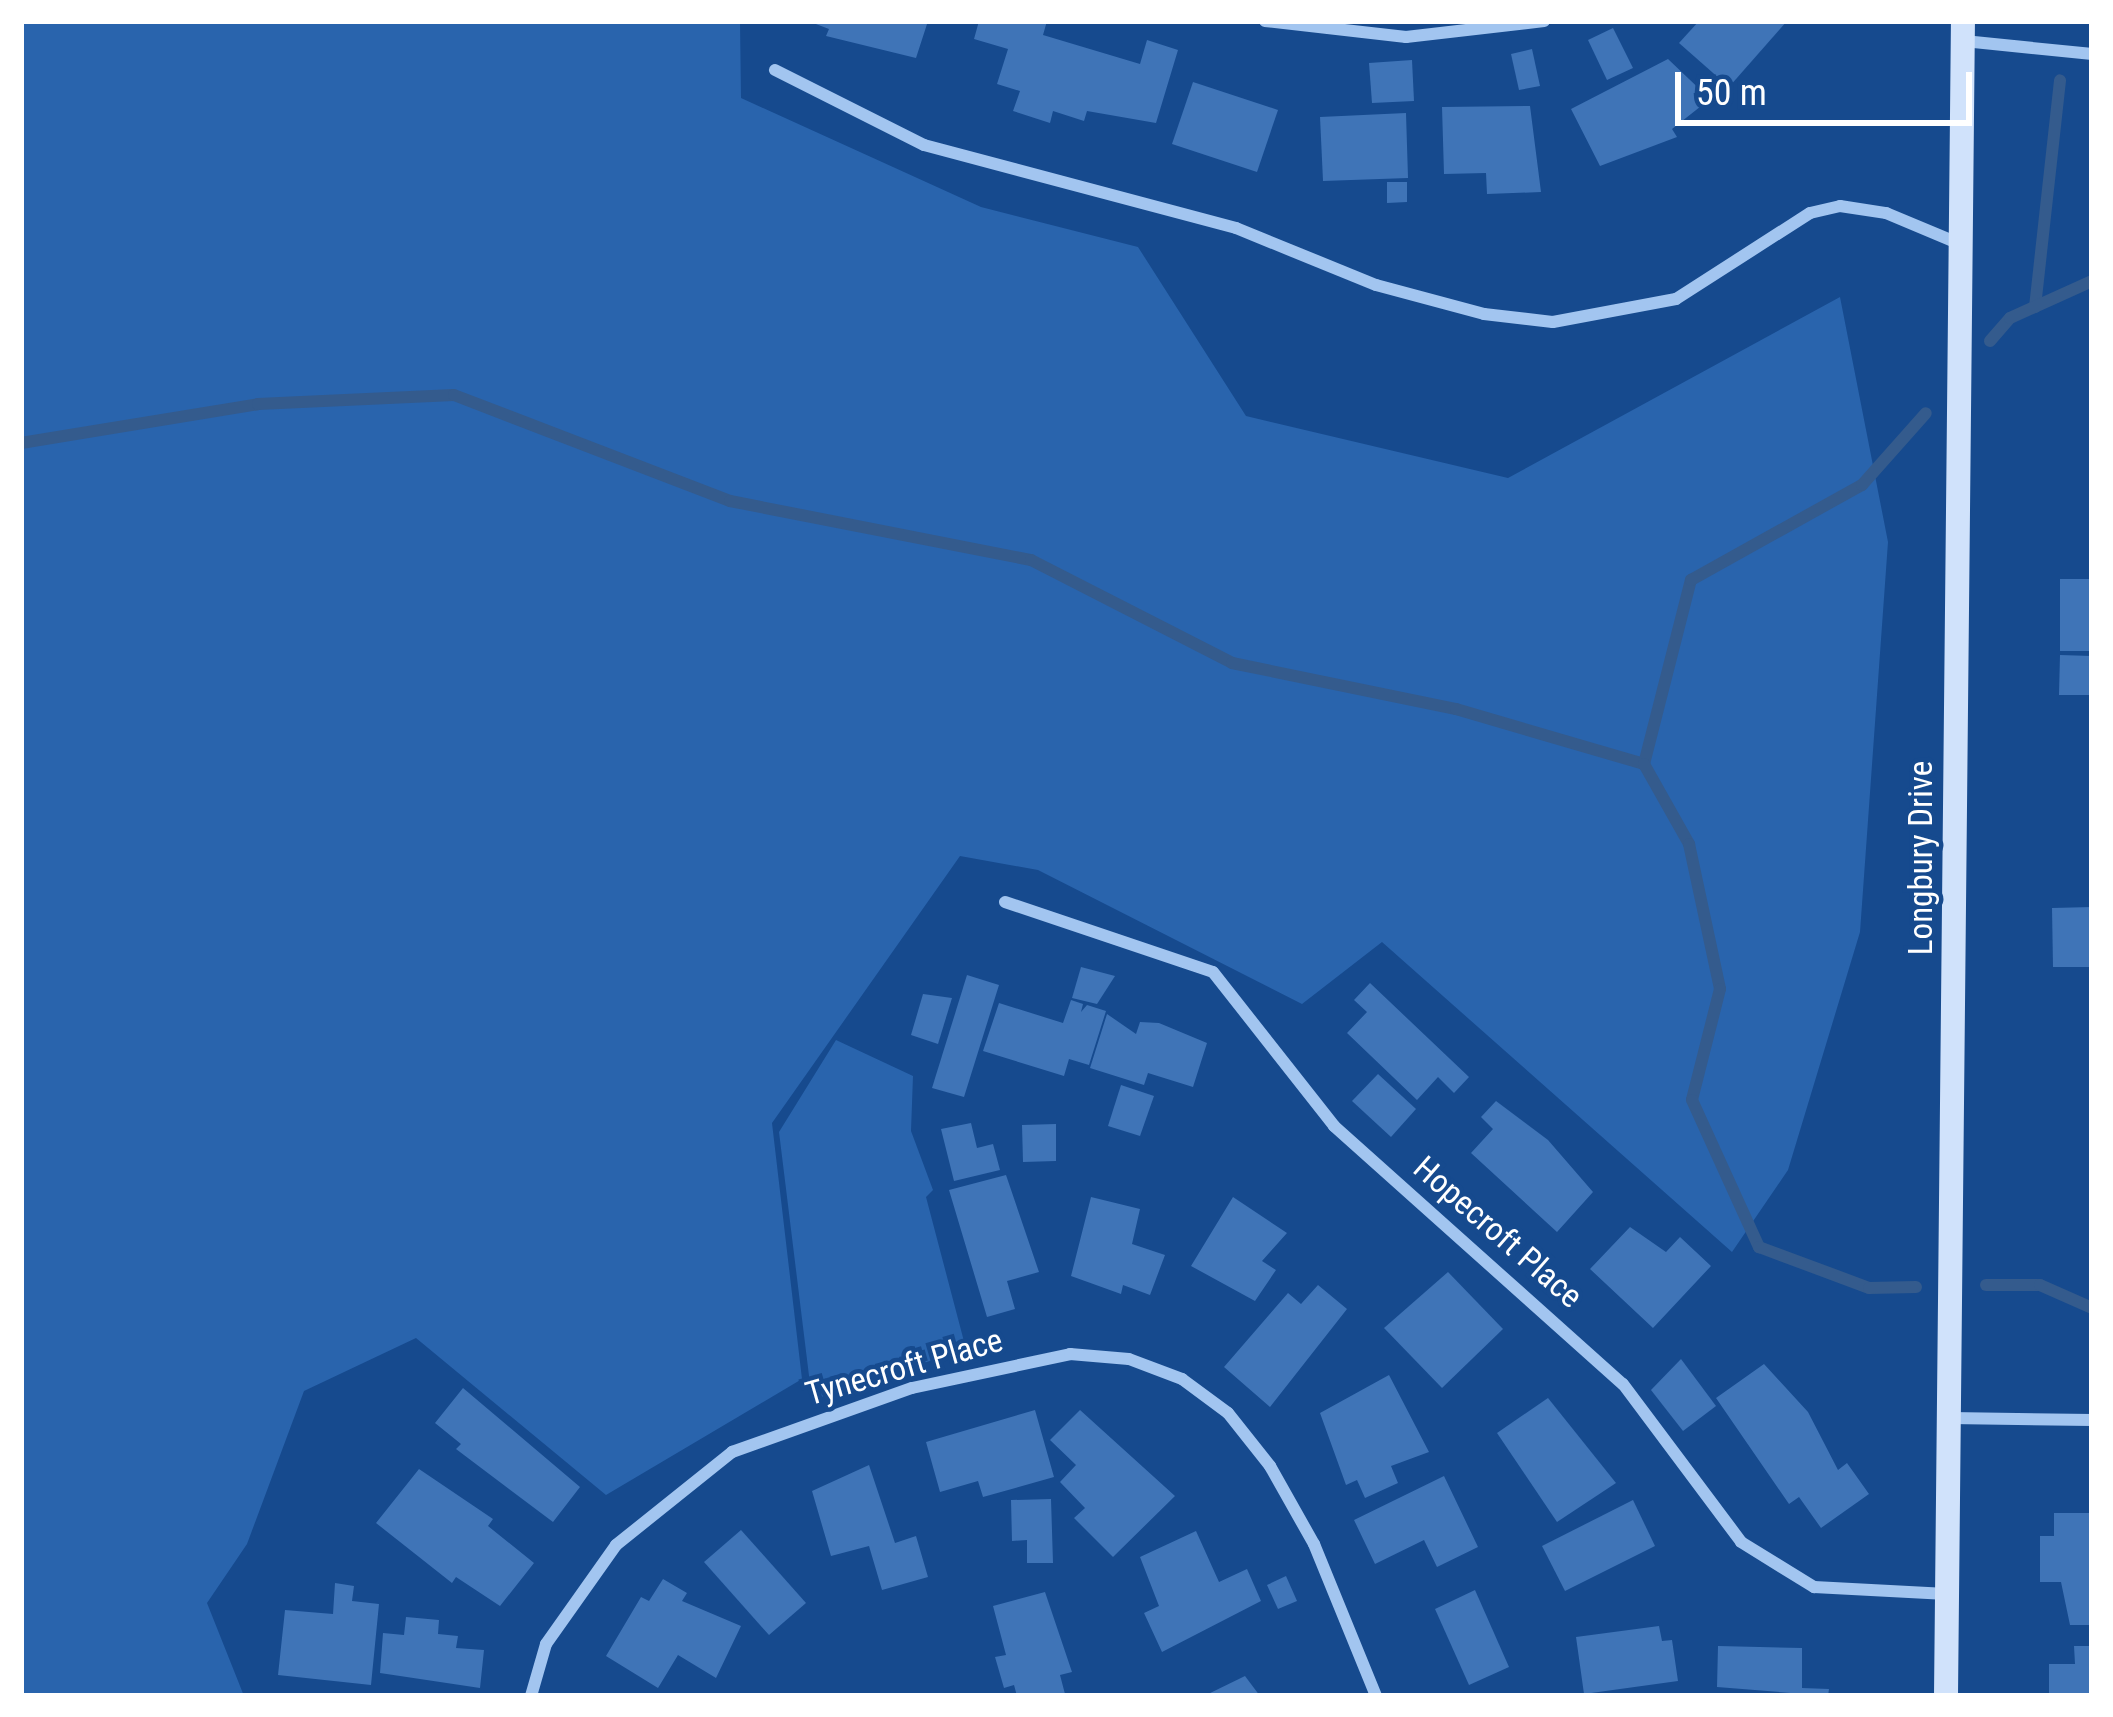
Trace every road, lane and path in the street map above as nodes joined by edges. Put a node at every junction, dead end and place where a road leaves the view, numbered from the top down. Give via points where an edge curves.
1 (1265, 21) edge
2 (1544, 21) edge
3 (1963, 31) edge
4 (2092, 54) edge
5 (775, 70) dead end
6 (1960, 244) junction
7 (1005, 902) dead end
8 (1950, 1418) junction
9 (2092, 1420) edge
10 (1947, 1594) junction
11 (531, 1696) edge
12 (1376, 1696) edge
13 (1946, 1696) edge

1 - 2 street via 1406,37
3 - 4 street
3 - 6 street, Longbury Drive
5 - 6 street via 924,145 1236,228 1376,284 1484,314 1553,322 1676,299 1810,213 1840,206 1886,213
6 - 8 street, Longbury Drive
7 - 10 street, Hopecroft Place via 1213,972 1334,1126 1623,1384 1741,1542 1814,1587
8 - 9 street
8 - 10 street, Longbury Drive
10 - 13 street, Longbury Drive
11 - 12 street, Tynecroft Place via 545,1644 616,1545 732,1452 949,1377 1070,1354 1129,1359 1182,1379 1228,1413 1270,1466 1314,1544

